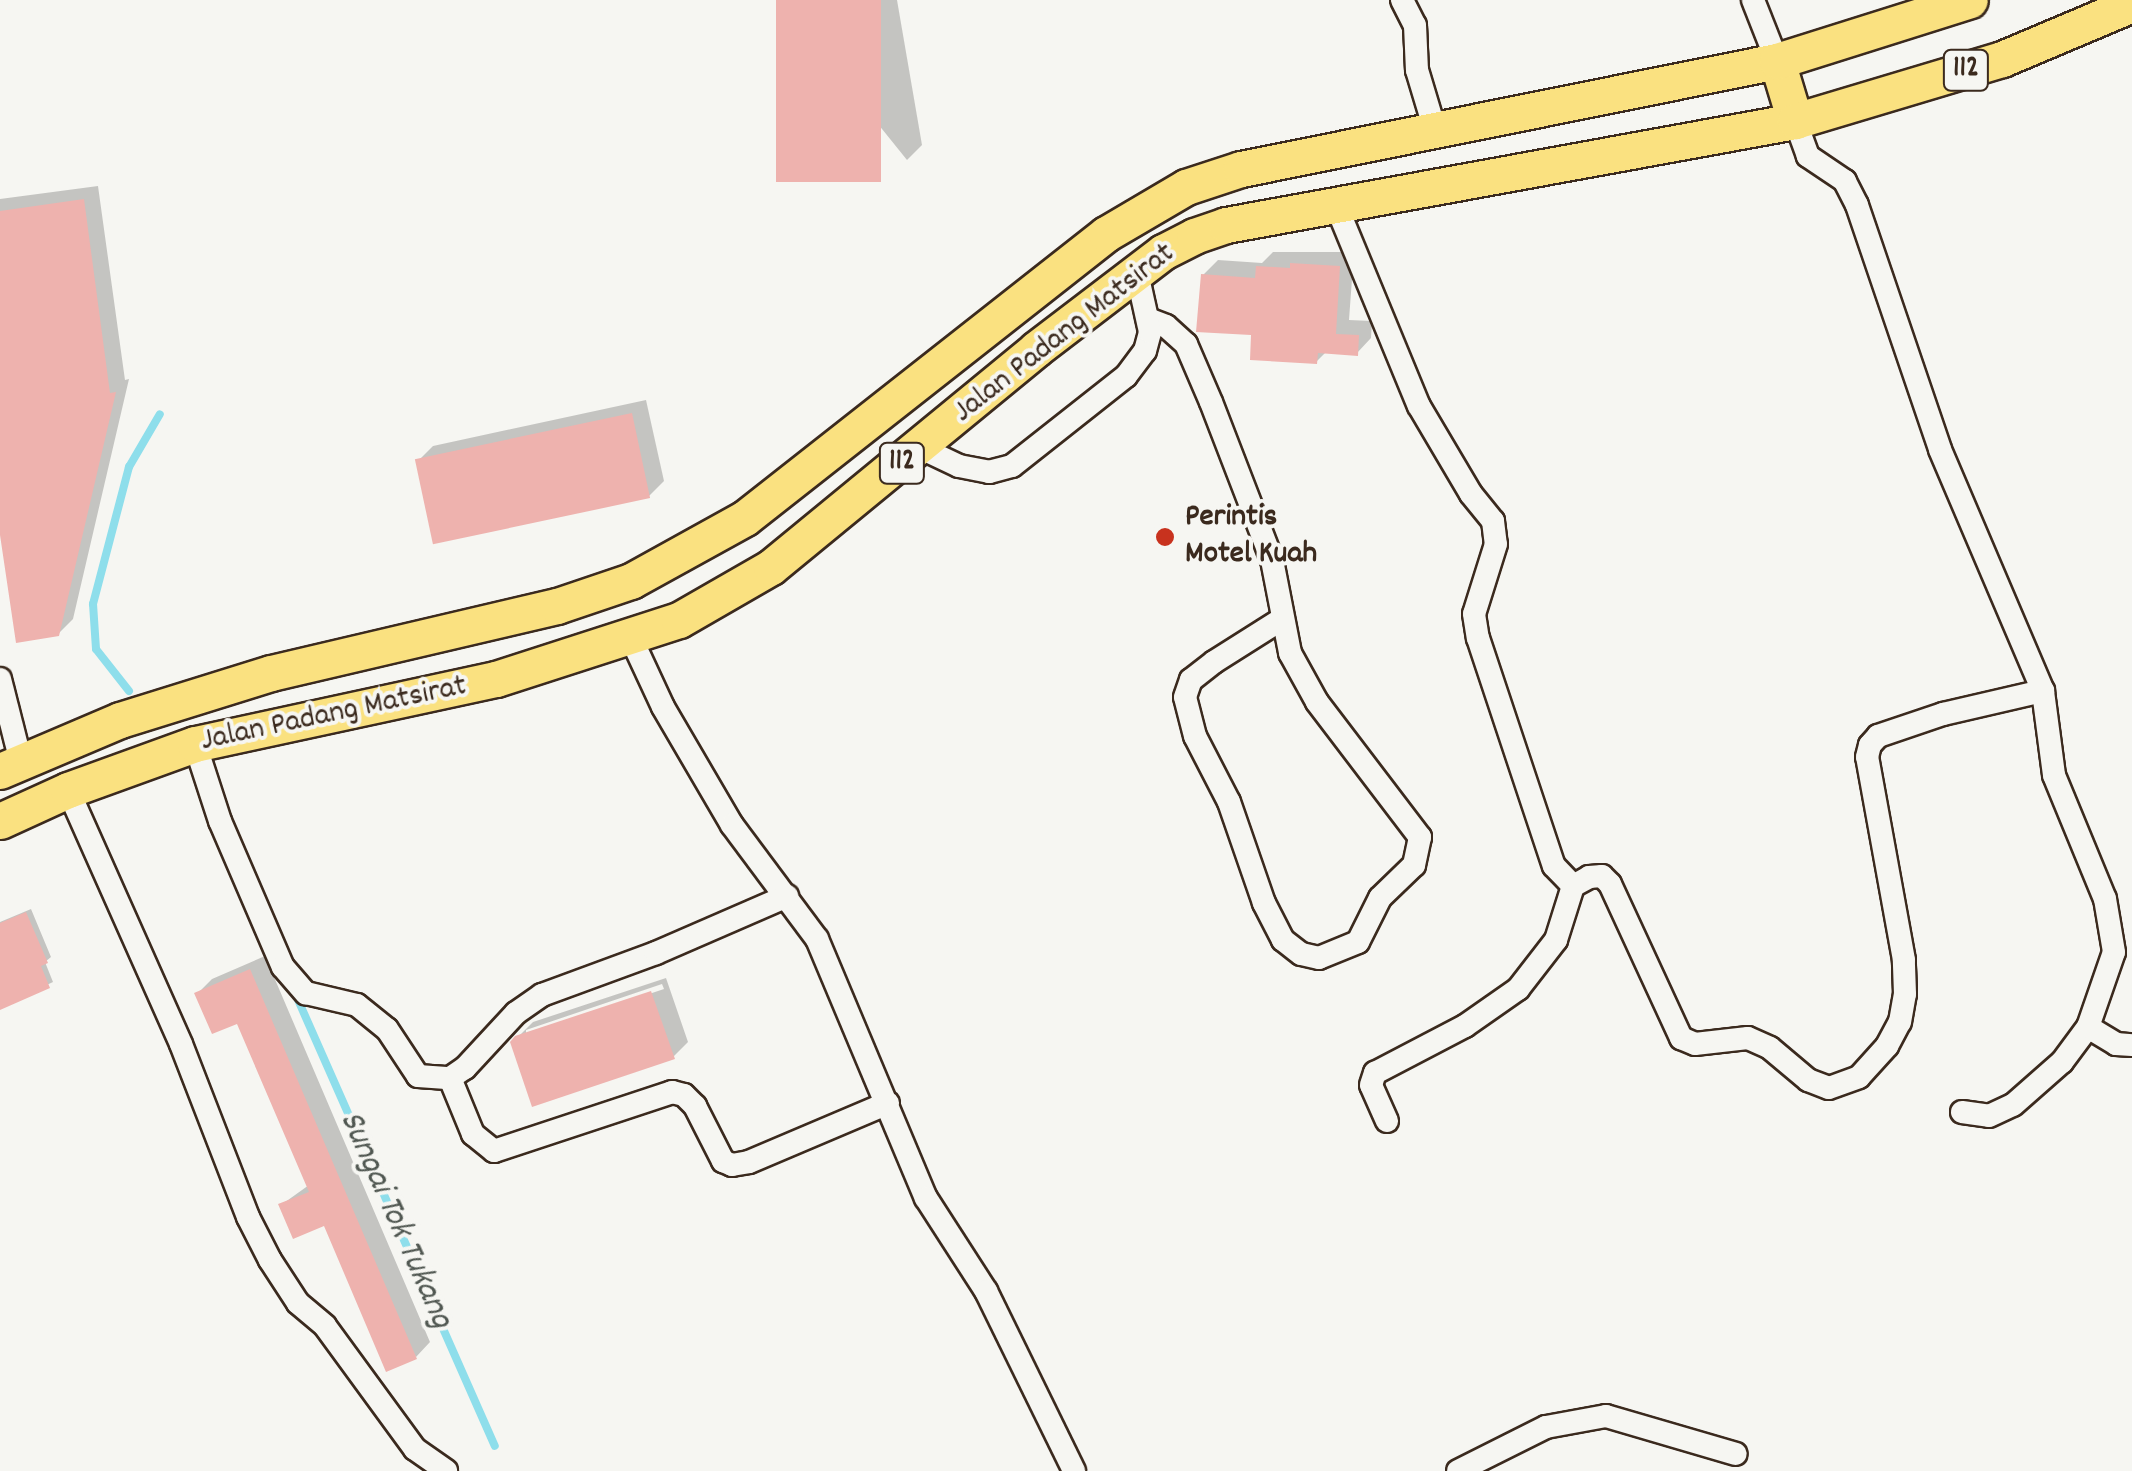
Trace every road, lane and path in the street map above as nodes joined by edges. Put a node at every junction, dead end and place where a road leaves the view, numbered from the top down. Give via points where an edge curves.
1 (1402, 0) edge
2 (1753, 0) edge
3 (1970, 0) edge
4 (2132, 4) edge
5 (1777, 61) junction
6 (1795, 121) junction
7 (1434, 130) junction
8 (1336, 205) junction
9 (1137, 273) junction
10 (1148, 318) junction
11 (920, 448) junction
12 (1282, 619) junction
13 (632, 638) junction
14 (0, 679) edge
15 (2042, 691) junction
16 (195, 744) junction
17 (10, 766) edge
18 (68, 790) junction
19 (0, 821) edge
20 (1573, 886) junction
21 (787, 896) junction
22 (2088, 1026) junction
23 (2132, 1046) edge
24 (450, 1078) junction
25 (888, 1103) junction
26 (1962, 1112) dead end
27 (1388, 1121) dead end
28 (1736, 1454) dead end
29 (446, 1471) edge
30 (1074, 1471) edge
31 (1458, 1471) edge

1 - 7 street via 1415,25 1418,70
2 - 5 street
3 - 5 main road, Jalan Padang Matsirat / 112
4 - 6 main road, Jalan Padang Matsirat / 112 via 2002,59
5 - 6 main road
5 - 7 main road, Jalan Padang Matsirat / 112
6 - 8 main road, Jalan Padang Matsirat / 112
6 - 15 street via 1808,156 1845,181 1856,205 1940,449
7 - 17 main road, Jalan Padang Matsirat / 112 via 1241,169 1186,186 1142,210 746,518 632,581 556,606 270,672 120,720
8 - 9 main road, Jalan Padang Matsirat / 112 via 1226,225 1163,252
8 - 20 street via 1419,406 1493,521 1496,544 1474,614 1478,638 1554,866
9 - 10 street
9 - 11 main road, Jalan Padang Matsirat / 112 via 1036,348
10 - 11 street via 1145,351 1126,376 1012,466 988,472
10 - 12 street via 1186,344 1272,560
11 - 13 main road, Jalan Padang Matsirat / 112 via 771,567 719,600
12 - 12 street via 1202,671 1184,696 1264,904 1283,940 1319,958 1358,942 1380,898 1414,866 1420,837 1317,702 1290,653
13 - 16 main road, Jalan Padang Matsirat / 112 via 496,679
13 - 21 street via 704,780
14 - 17 street
15 - 20 street via 1943,714 1878,736 1870,746 1906,994 1887,1046 1860,1076 1830,1088 1748,1038 1687,1042 1610,884 1602,876
15 - 22 street via 2058,788 2114,932 2114,952
16 - 18 main road, Jalan Padang Matsirat / 112
16 - 24 street via 220,822 296,986 356,1005 386,1028 418,1076
18 - 19 main road, Jalan Padang Matsirat / 112
18 - 29 street via 270,1260 415,1449
20 - 27 street via 1556,940 1518,989 1465,1026 1375,1073 1370,1085
21 - 24 street via 542,996
21 - 25 street via 817,940
22 - 23 street
22 - 26 street via 2062,1062 2013,1105 1989,1116
24 - 25 street via 473,1134 494,1151 672,1092 695,1106 722,1161 732,1165
25 - 30 street via 926,1198 986,1291
28 - 31 street via 1606,1416 1546,1427

